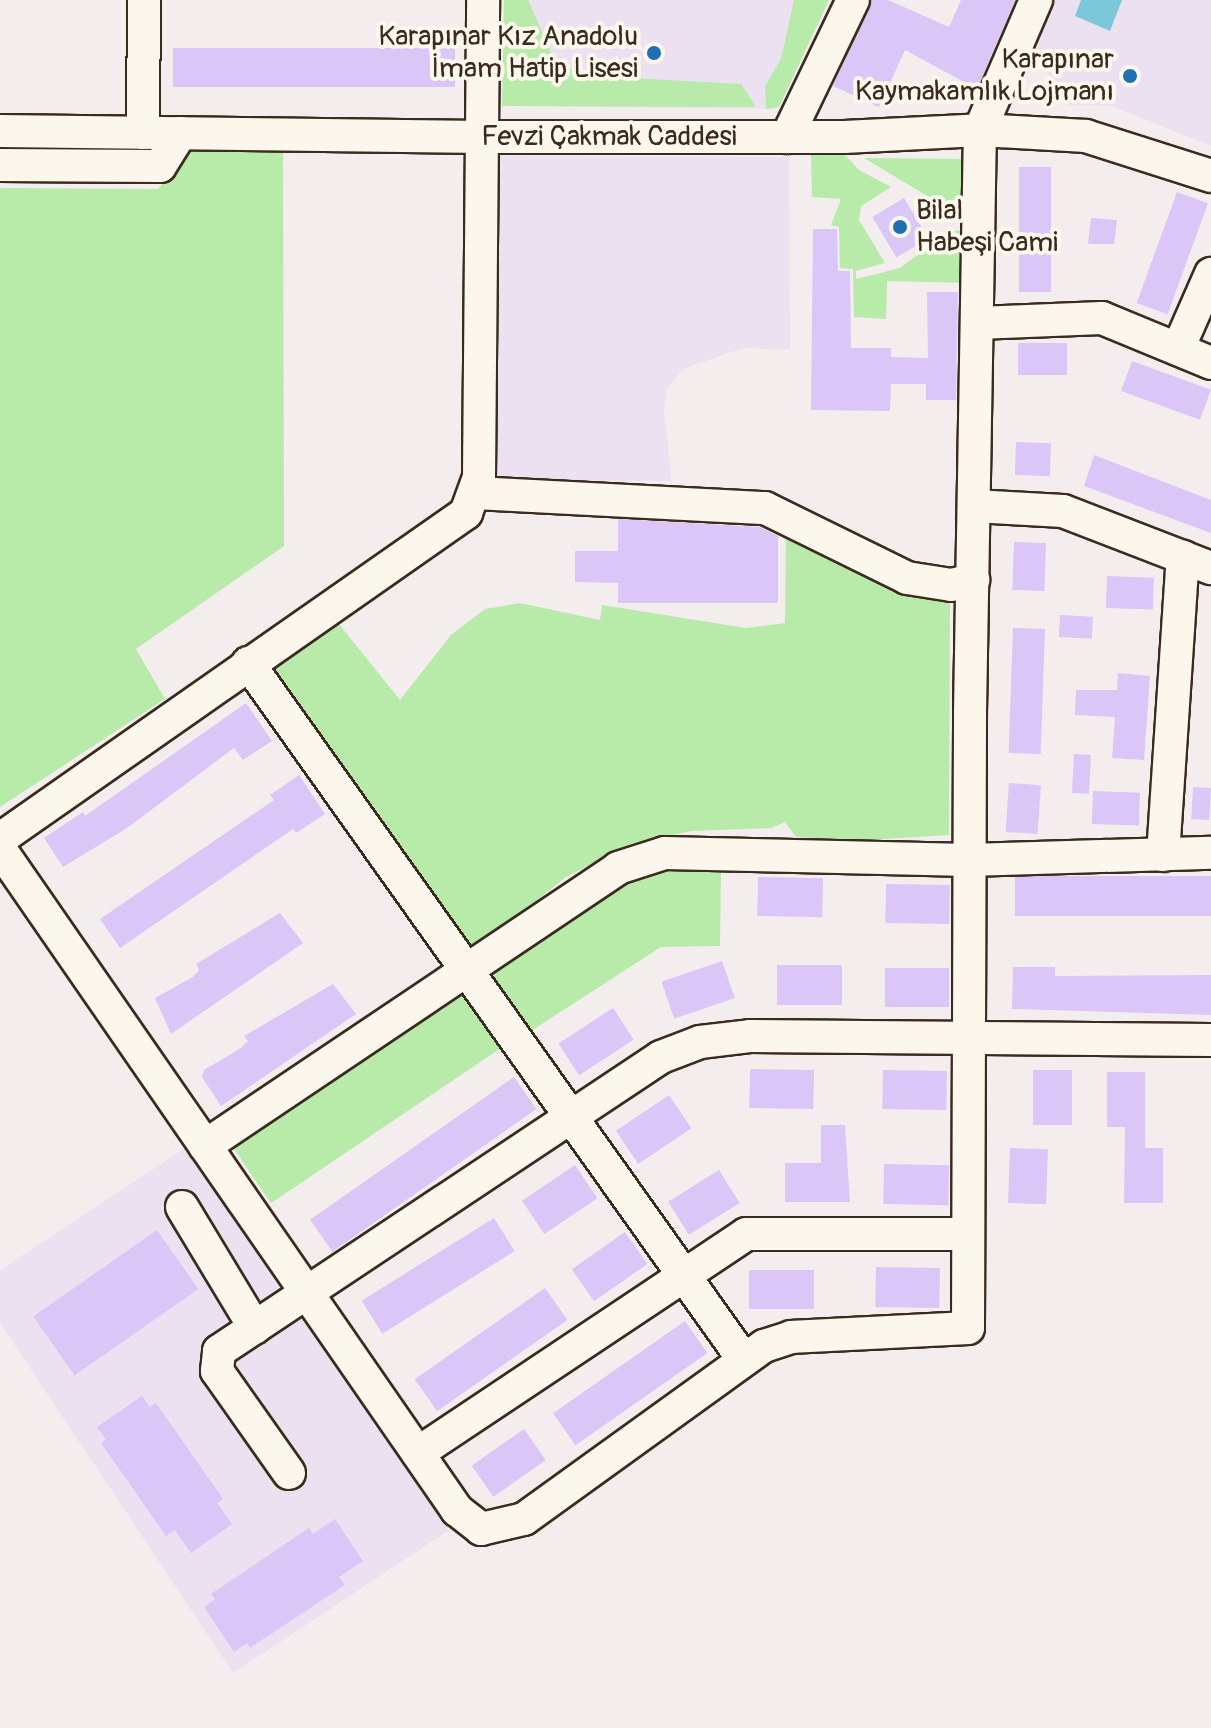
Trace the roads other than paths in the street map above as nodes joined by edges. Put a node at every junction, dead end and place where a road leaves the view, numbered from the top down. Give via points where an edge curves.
1 (144, 0) edge
2 (483, 0) edge
3 (853, 0) edge
4 (1036, 0) edge
5 (980, 130) junction
6 (0, 131) edge
7 (143, 133) junction
8 (181, 133) junction
9 (484, 137) junction
10 (787, 137) junction
11 (0, 165) edge
12 (1211, 176) edge
13 (1211, 274) edge
14 (978, 323) junction
15 (1178, 349) junction
16 (1211, 363) edge
17 (477, 493) junction
18 (974, 506) junction
19 (1197, 562) edge
20 (973, 580) junction
21 (248, 663) junction
22 (0, 839) edge
23 (0, 849) edge
24 (1211, 853) edge
25 (1163, 855) junction
26 (969, 860) junction
27 (467, 971) junction
28 (969, 1036) junction
29 (1211, 1040) edge
30 (570, 1116) junction
31 (205, 1146) junction
32 (182, 1207) dead end
33 (968, 1234) junction
34 (683, 1275) junction
35 (309, 1294) junction
36 (255, 1328) junction
37 (744, 1360) junction
38 (418, 1453) junction
39 (289, 1473) dead end

1 - 7 street
2 - 9 street
3 - 10 street
4 - 5 street
5 - 10 street, Fevzi Çakmak Caddesi
5 - 12 street, Fevzi Çakmak Caddesi via 1086,136
5 - 14 street
6 - 7 street, Fevzi Çakmak Caddesi
7 - 8 street, Fevzi Çakmak Caddesi
8 - 9 street, Fevzi Çakmak Caddesi
8 - 11 street via 160,166
9 - 10 street, Fevzi Çakmak Caddesi
9 - 17 street
13 - 15 street
14 - 15 street via 1102,318
14 - 18 street
15 - 16 street
17 - 20 street via 765,508 907,578 951,585
17 - 21 street via 466,513
18 - 19 street via 1063,511
18 - 20 street
19 - 25 street
20 - 26 street
21 - 22 street
21 - 27 street
23 - 31 street
24 - 25 street
25 - 26 street
26 - 27 street via 665,853 618,868
26 - 28 street
27 - 30 street
27 - 31 street
28 - 29 street
28 - 30 street via 750,1036 700,1042 661,1057
28 - 33 street
30 - 34 street
30 - 35 street
31 - 35 street
32 - 36 street
33 - 34 street via 746,1234
33 - 37 street via 968,1328 791,1337
34 - 37 street
34 - 38 street
35 - 36 street
35 - 38 street
36 - 39 street via 219,1351 215,1367
37 - 38 street via 524,1519 494,1529 481,1529 457,1510

